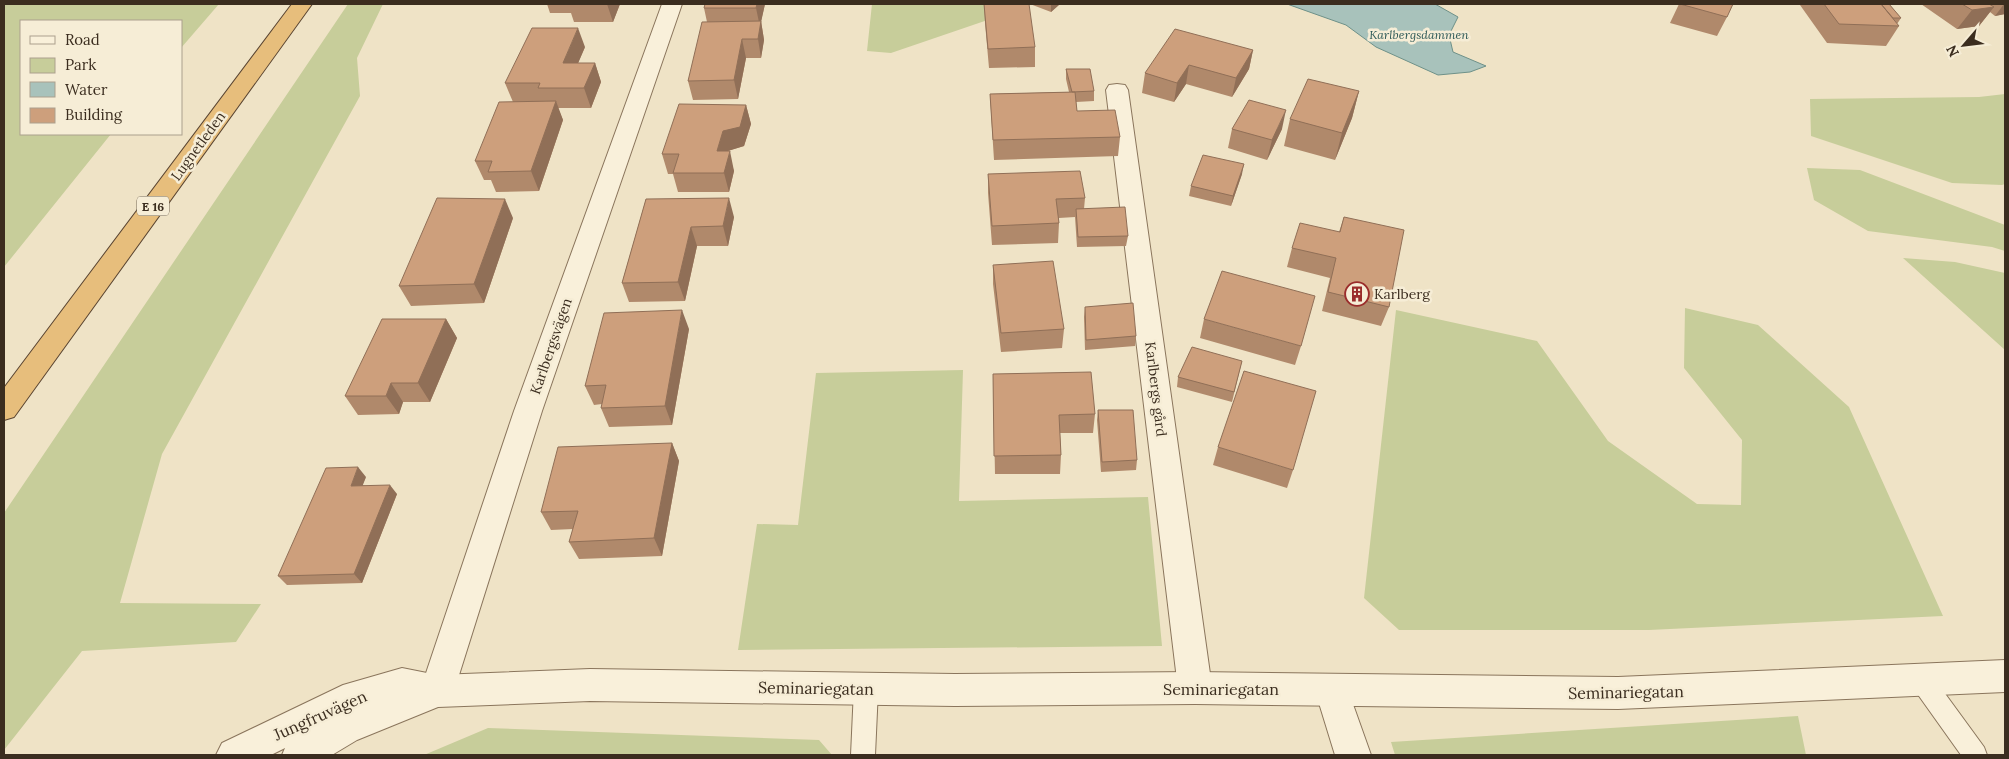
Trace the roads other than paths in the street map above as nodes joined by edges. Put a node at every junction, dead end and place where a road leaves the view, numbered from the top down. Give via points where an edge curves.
1 (302, 4) edge
2 (672, 4) edge
3 (1117, 90) dead end
4 (4, 409) edge
5 (2005, 676) edge
6 (1922, 681) junction
7 (866, 688) junction
8 (1195, 688) junction
9 (1332, 690) junction
10 (437, 691) junction
11 (234, 755) edge
12 (300, 755) edge
13 (863, 755) edge
14 (1352, 755) edge
15 (1975, 755) edge

1 - 4 highway, Lugnetleden / E 16
2 - 10 street, Karlbergsvägen via 528,411
3 - 8 street, Karlbergs gård
5 - 6 street, Seminariegatan
6 - 9 street, Seminariegatan via 1618,693
6 - 15 lane
7 - 8 street, Seminariegatan
7 - 10 street, Seminariegatan via 590,685
7 - 13 lane
8 - 9 street, Seminariegatan
9 - 14 street
10 - 11 street, Jungfruvägen via 402,684 356,696
10 - 12 street, Jungfruvägen via 345,728

